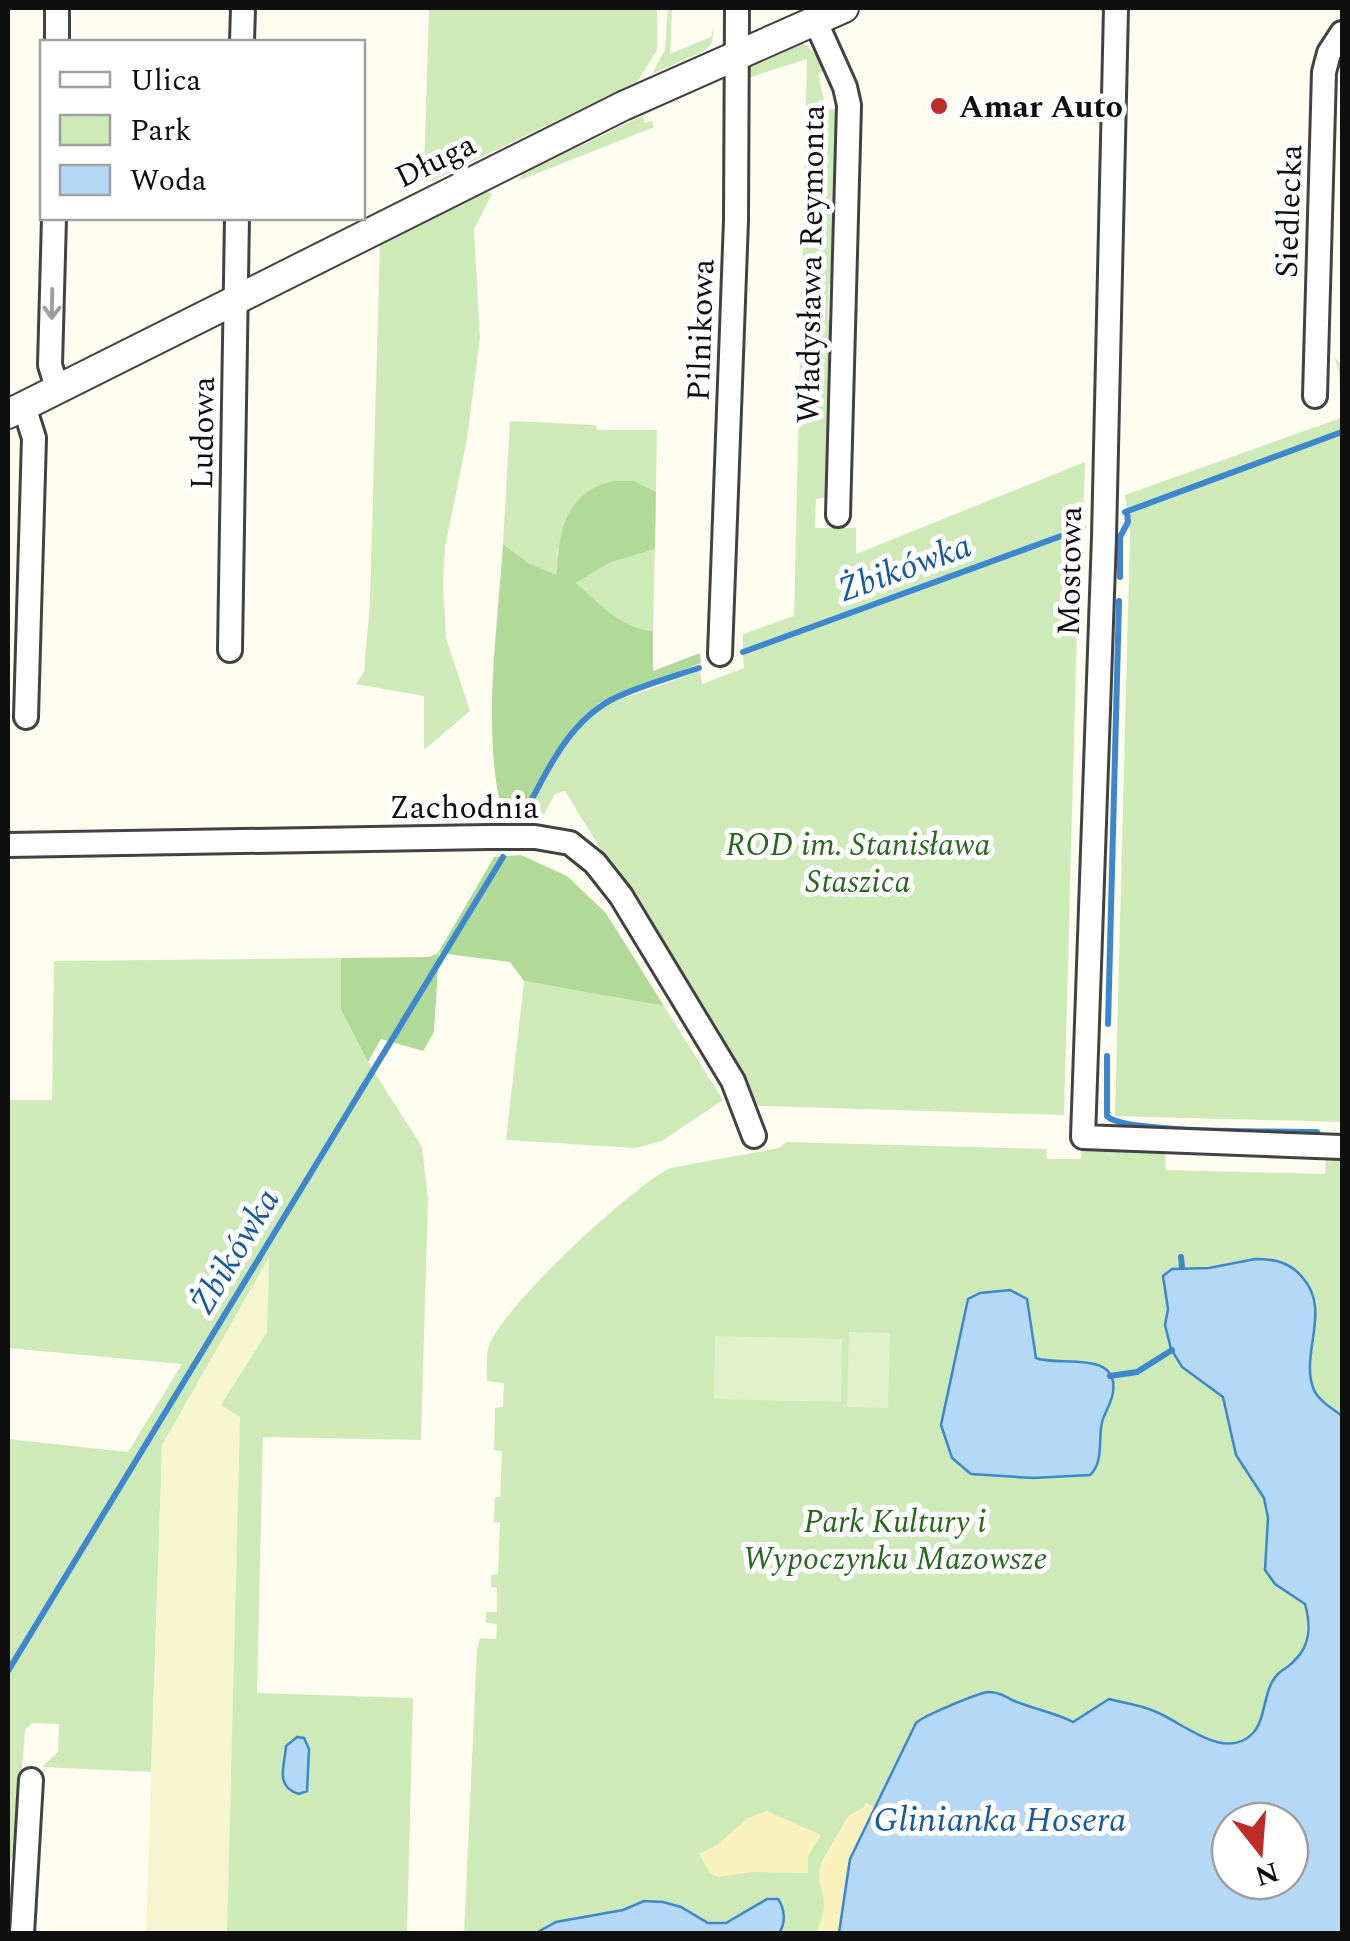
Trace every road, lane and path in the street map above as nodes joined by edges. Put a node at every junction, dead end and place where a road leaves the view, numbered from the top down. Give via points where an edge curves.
1 (58, 8) edge
2 (243, 8) edge
3 (737, 8) edge
4 (844, 8) edge
5 (1116, 8) edge
6 (815, 20) junction
7 (1342, 32) edge
8 (57, 40) edge
9 (242, 40) edge
10 (738, 53) junction
11 (54, 220) edge
12 (237, 220) edge
13 (1342, 252) edge
14 (1320, 260) junction
15 (238, 296) junction
16 (57, 388) junction
17 (1315, 396) dead end
18 (16, 410) edge
19 (838, 515) dead end
20 (230, 650) dead end
21 (720, 654) dead end
22 (26, 717) dead end
23 (8, 846) edge
24 (754, 1136) dead end
25 (1342, 1147) edge
26 (31, 1780) dead end
27 (22, 1934) edge

1 - 8 street
2 - 9 street
3 - 10 street, Pilnikowa
4 - 6 street, Długa
5 - 25 street, Mostowa via 1083,1137
6 - 10 street, Długa
6 - 19 street, Władysława Reymonta via 849,105
7 - 14 street, Siedlecka via 1324,72
10 - 15 street, Długa
10 - 21 street, Pilnikowa
11 -> 16 street via 50,365
12 - 15 street, Ludowa
13 - 14 street
14 - 17 street, Siedlecka
15 - 16 street, Długa
15 - 20 street, Ludowa
16 - 18 street, Długa
18 - 22 street via 34,438
23 - 24 street, Zachodnia via 488,837 570,843 621,896 733,1081
26 - 27 street

